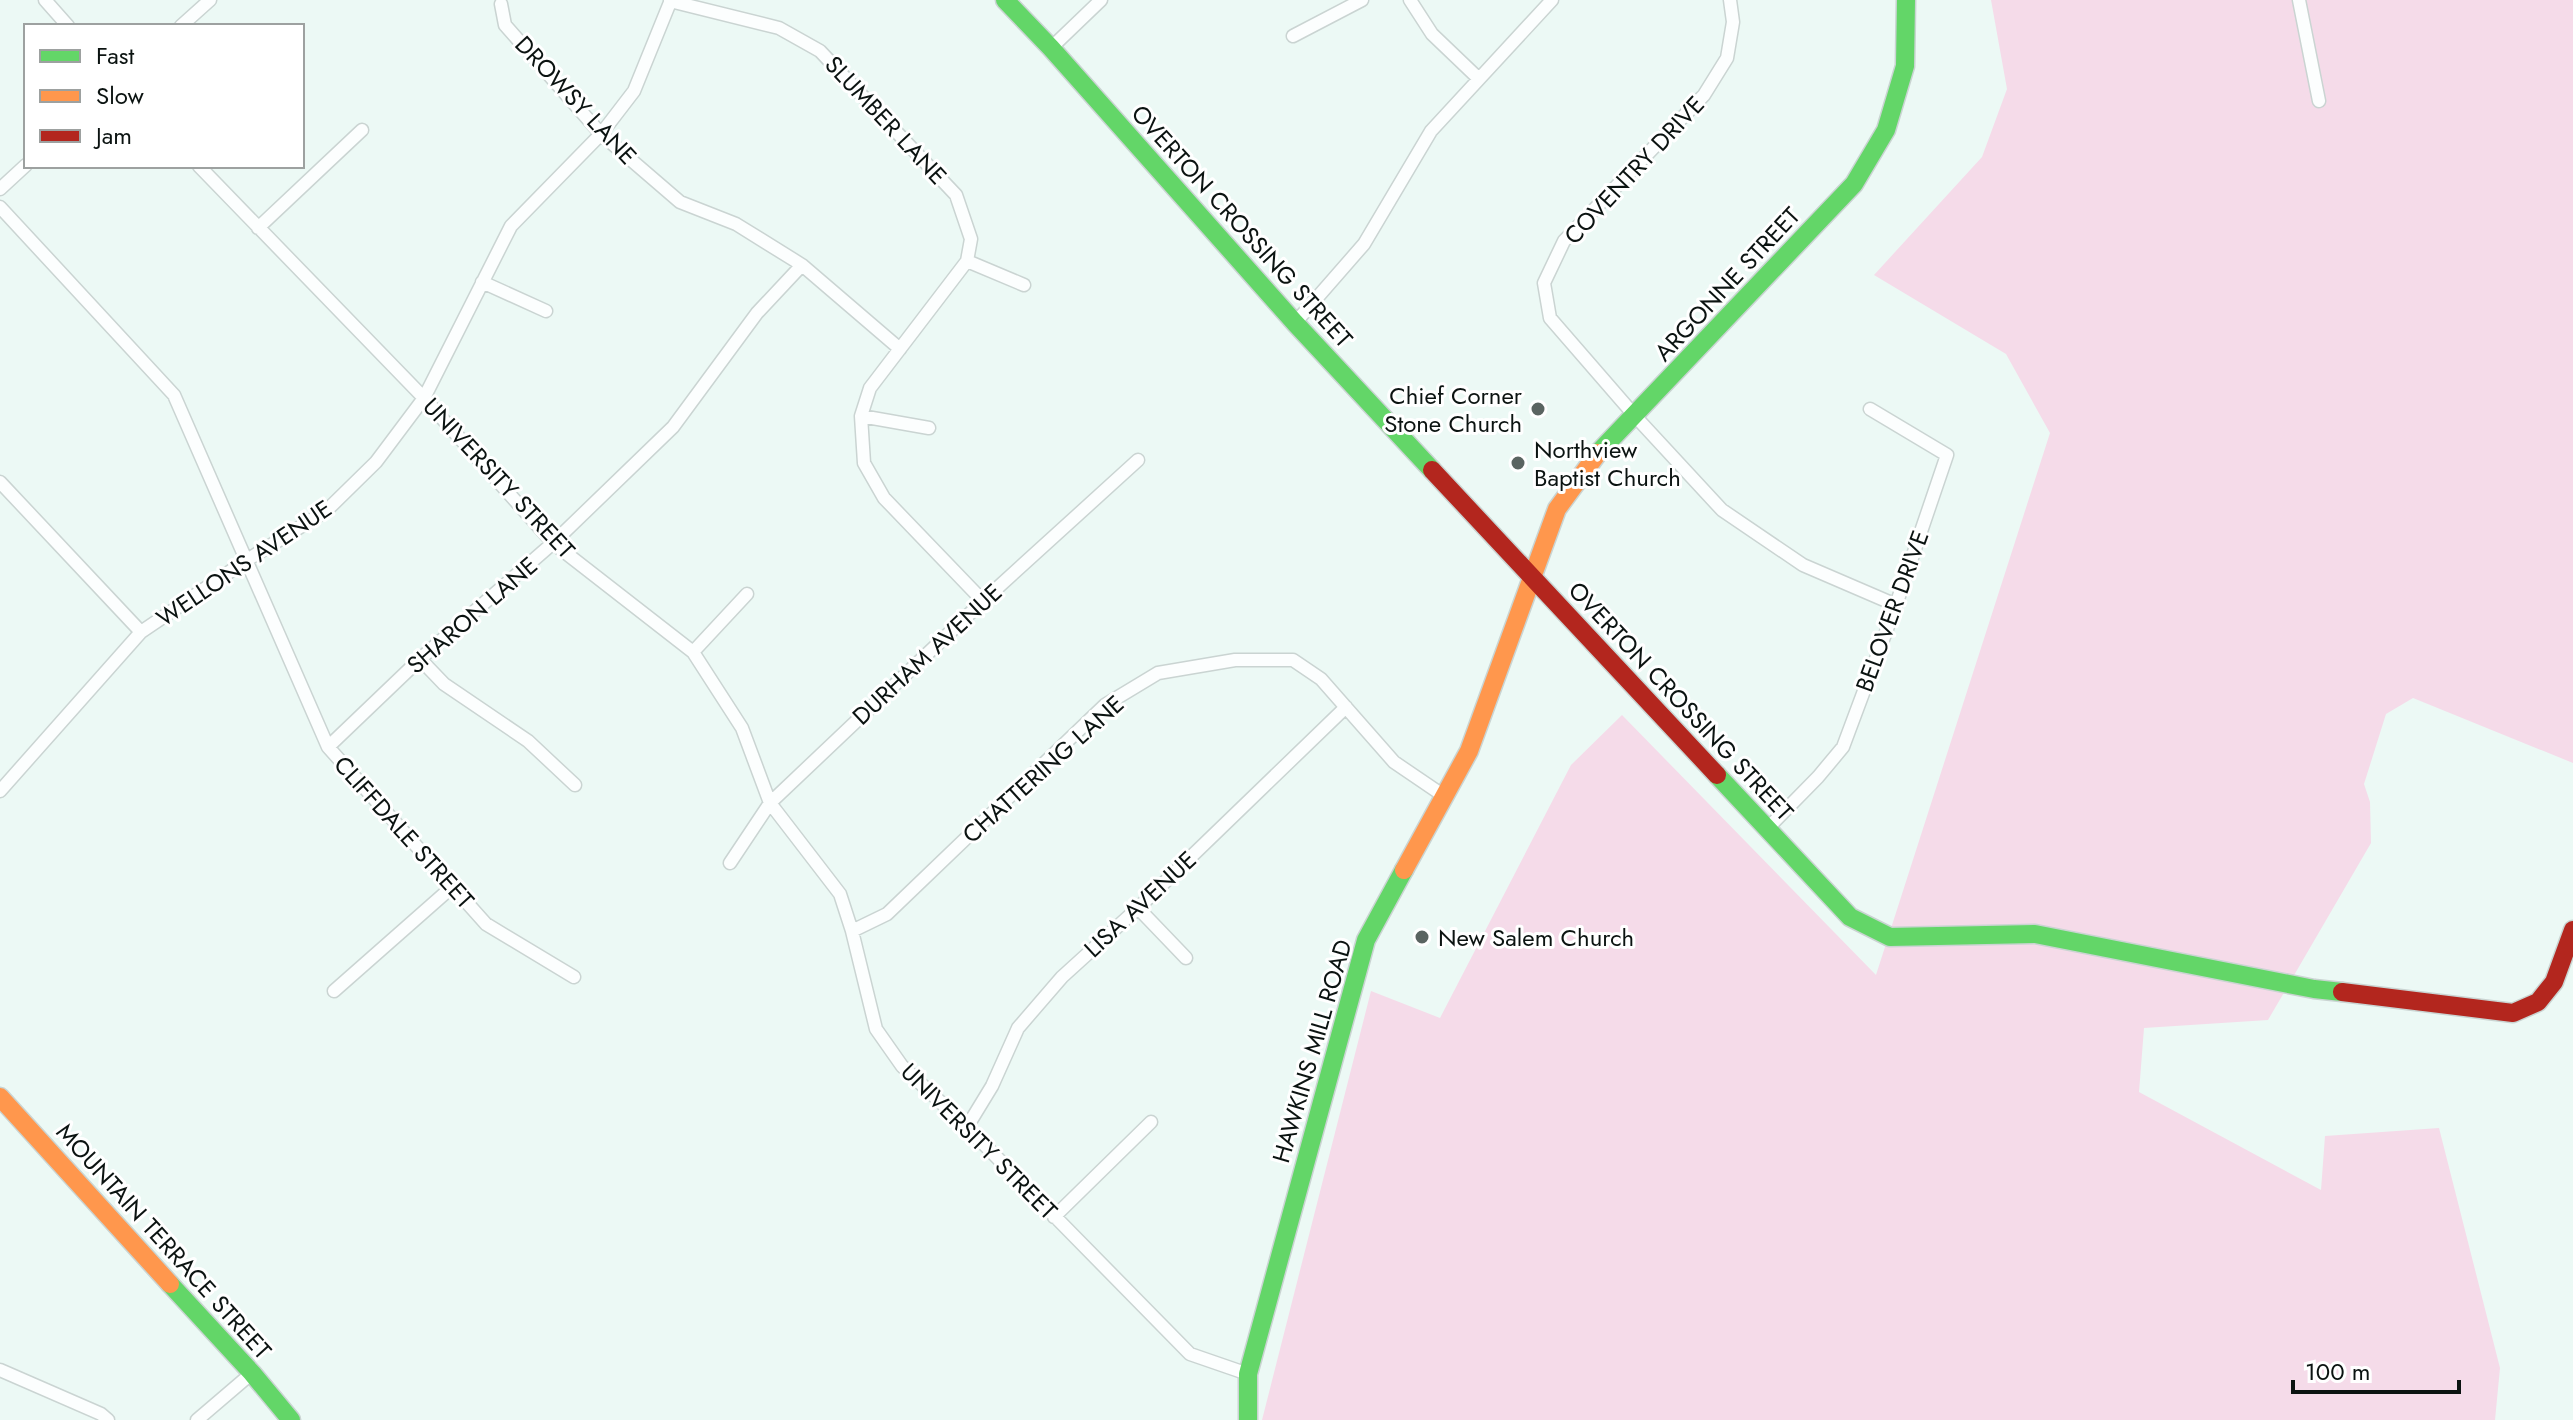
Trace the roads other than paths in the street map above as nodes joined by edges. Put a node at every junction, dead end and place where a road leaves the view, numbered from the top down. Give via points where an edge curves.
1 (45, 0) edge
2 (210, 0) edge
3 (670, 0) edge
4 (1005, 0) edge
5 (1101, 0) edge
6 (1362, 0) edge
7 (1410, 0) edge
8 (1552, 0) edge
9 (1730, 0) edge
10 (1906, 0) edge
11 (2299, 0) edge
12 (501, 4) dead end
13 (66, 24) edge
14 (183, 24) edge
15 (1293, 36) dead end
16 (1051, 48) junction
17 (1478, 78) junction
18 (2319, 101) dead end
19 (362, 130) dead end
20 (601, 134) junction
21 (24, 167) edge
22 (201, 168) edge
23 (0, 189) edge
24 (0, 207) edge
25 (258, 228) junction
26 (967, 261) junction
27 (802, 265) junction
28 (482, 282) junction
29 (1024, 285) dead end
30 (546, 311) dead end
31 (1295, 323) junction
32 (900, 349) junction
33 (424, 398) junction
34 (1870, 409) dead end
35 (861, 416) junction
36 (1635, 416) junction
37 (929, 428) dead end
38 (1138, 460) dead end
39 (2, 488) edge
40 (553, 543) junction
41 (247, 560) junction
42 (1533, 580) junction
43 (747, 594) dead end
44 (983, 601) junction
45 (1896, 605) junction
46 (141, 632) junction
47 (693, 652) junction
48 (420, 659) junction
49 (1346, 707) junction
50 (328, 747) junction
51 (575, 785) dead end
52 (0, 791) edge
53 (1444, 796) junction
54 (770, 803) junction
55 (1768, 828) junction
56 (730, 863) dead end
57 (452, 887) junction
58 (1138, 908) junction
59 (2573, 930) edge
60 (852, 931) junction
61 (1186, 958) dead end
62 (574, 977) dead end
63 (334, 991) dead end
64 (0, 1097) edge
65 (1151, 1122) dead end
66 (967, 1127) junction
67 (1054, 1217) junction
68 (0, 1370) edge
69 (252, 1373) junction
70 (1248, 1374) junction
71 (108, 1420) edge
72 (197, 1420) edge
73 (291, 1420) edge
74 (1248, 1420) edge

1 - 13 street
2 - 14 street
3 - 20 street, WELLONS AVENUE via 634,91
3 - 26 street, SLUMBER LANE via 779,28 820,51 956,195 971,239
4 - 16 street, OVERTON CROSSING STREET
5 - 16 street
6 - 15 street
7 - 17 street via 1432,34
8 - 17 street
9 - 36 street, COVENTRY DRIVE via 1733,22 1727,58 1704,95 1564,241 1544,283 1550,318
10 - 36 street, ARGONNE STREET via 1905,66 1886,130 1854,184
11 - 18 street
12 - 20 street, DROWSY LANE via 505,25
16 - 31 street, OVERTON CROSSING STREET
17 - 31 street via 1431,131 1364,244
19 - 25 street
20 - 27 street, DROWSY LANE via 680,202 736,224
20 - 28 street, WELLONS AVENUE via 511,226
21 - 23 street
22 - 25 street, UNIVERSITY STREET
24 - 41 street, CLIFFDALE STREET via 174,395
25 - 33 street, UNIVERSITY STREET
26 - 29 street
26 - 32 street
27 - 32 street, DROWSY LANE
27 - 40 street, SHARON LANE via 757,313 673,427
28 - 30 street
28 - 33 street, WELLONS AVENUE
31 - 42 street, OVERTON CROSSING STREET
32 - 35 street via 870,388
33 - 40 street, UNIVERSITY STREET
33 - 41 street, WELLONS AVENUE via 376,462 326,511
34 - 45 street, BELOVER DRIVE via 1947,455
35 - 37 street
35 - 44 street via 864,463 884,498
36 - 42 street, ARGONNE STREET via 1595,456 1557,509
36 - 45 street, COVENTRY DRIVE via 1722,510 1803,565
38 - 44 street, DURHAM AVENUE
39 - 46 street
40 - 47 street, UNIVERSITY STREET
40 - 48 street, SHARON LANE
41 - 46 street, WELLONS AVENUE
41 - 50 street, CLIFFDALE STREET
42 - 53 street, HAWKINS MILL ROAD via 1469,751
42 - 55 street, OVERTON CROSSING STREET
43 - 47 street
44 - 54 street, DURHAM AVENUE
45 - 55 street, BELOVER DRIVE via 1843,747
46 - 52 street, WELLONS AVENUE
47 - 54 street, UNIVERSITY STREET via 742,728
48 - 50 street, SHARON LANE
48 - 51 street via 444,684 528,741
49 - 53 street, CHATTERING LANE via 1394,762
49 - 58 street, LISA AVENUE
49 - 60 street, CHATTERING LANE via 1321,679 1293,660 1235,660 1158,673 1105,705 887,914
50 - 57 street, CLIFFDALE STREET
53 - 70 street, HAWKINS MILL ROAD via 1366,940
54 - 56 street, DURHAM AVENUE
54 - 60 street, UNIVERSITY STREET via 840,894
55 - 59 street, OVERTON CROSSING STREET via 1850,917 1890,937 2035,934 2314,989 2513,1013 2538,1002 2554,982
57 - 62 street, CLIFFDALE STREET via 486,924
57 - 63 street
58 - 61 street
58 - 66 street, LISA AVENUE via 1062,977 1018,1028
60 - 66 street, UNIVERSITY STREET via 876,1029 902,1066
64 - 69 street, MOUNTAIN TERRACE STREET
65 - 67 street
66 - 67 street, UNIVERSITY STREET
67 - 70 street, UNIVERSITY STREET via 1190,1354
68 - 71 street
69 - 72 street
69 - 73 street, MOUNTAIN TERRACE STREET
70 - 74 street, HAWKINS MILL ROAD

